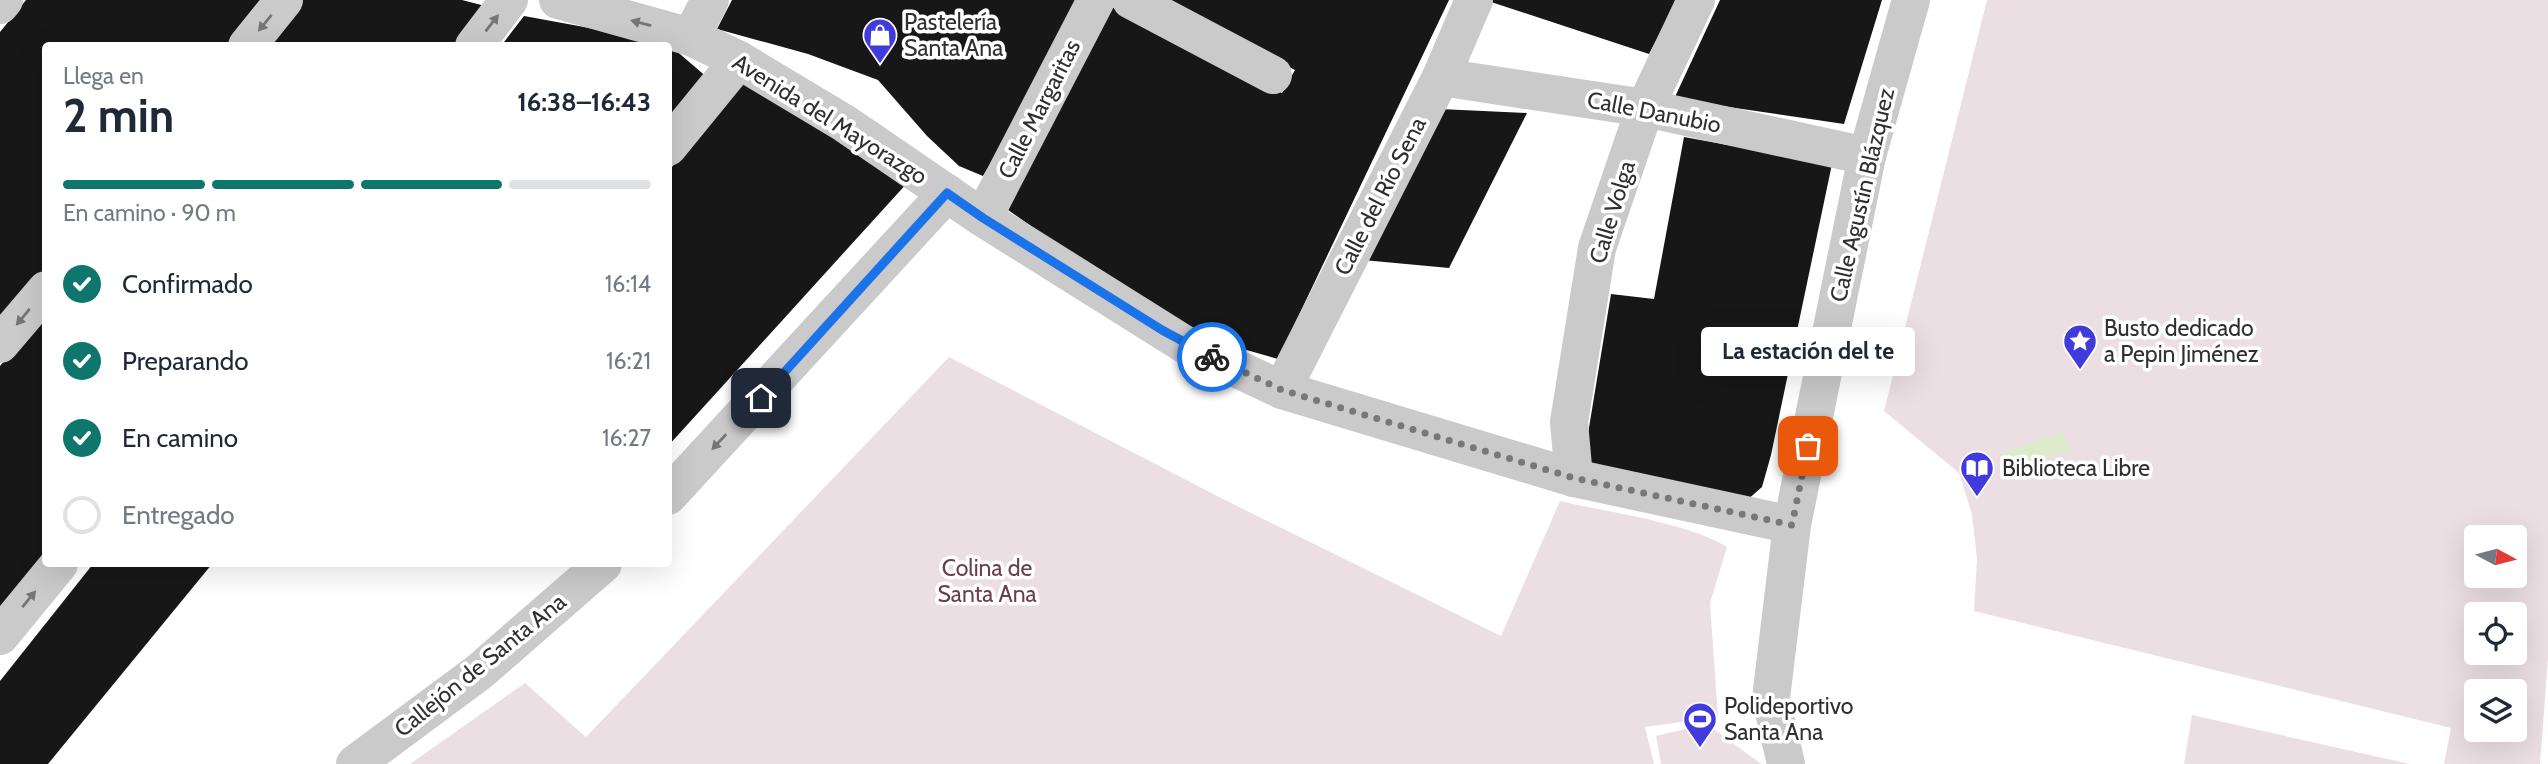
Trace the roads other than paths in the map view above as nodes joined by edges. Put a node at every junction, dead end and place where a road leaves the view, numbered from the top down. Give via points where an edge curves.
1 (4, 0) edge
2 (284, 0) edge
3 (509, 0) edge
4 (558, 0) edge
5 (710, 0) edge
6 (1096, 0) edge
7 (1131, 0) edge
8 (1474, 0) edge
9 (1696, 0) edge
10 (1912, 0) edge
11 (0, 5) edge
12 (691, 37) junction
13 (250, 42) edge
14 (477, 42) edge
15 (739, 60) junction
16 (1273, 75) dead end
17 (1441, 78) junction
18 (1645, 108) junction
19 (672, 142) edge
20 (1867, 156) junction
21 (947, 193) junction
22 (983, 218) junction
23 (42, 295) edge
24 (0, 345) edge
25 (1282, 390) junction
26 (1574, 478) junction
27 (672, 492) edge
28 (1792, 525) junction
29 (57, 567) edge
30 (600, 567) edge
31 (0, 636) edge
32 (355, 764) edge
33 (1786, 764) edge

1 - 11 street
2 -> 13 street
14 -> 3 street
12 -> 4 street, Avenida del Mayorazgo
5 - 12 street
6 - 22 street, Calle Margaritas
7 - 16 street
8 - 17 street, Calle del Río Sena
9 - 18 street, Calle Volga
10 - 20 street, Calle Agustín Blázquez
12 - 15 street, Avenida del Mayorazgo
15 - 19 street
15 - 21 street, Avenida del Mayorazgo
17 - 18 street, Calle Danubio
17 - 25 street, Calle del Río Sena
18 - 20 street, Calle Danubio
18 - 26 street, Calle Volga via 1597,248 1569,422
20 - 28 street, Calle Agustín Blázquez
21 - 22 street, Avenida del Mayorazgo
21 -> 27 street
22 - 25 street, Avenida del Mayorazgo via 1184,344
23 -> 24 street
25 - 26 street, Avenida del Mayorazgo
26 - 28 street, Avenida del Mayorazgo
28 - 33 street, Calle Agustín Blázquez via 1771,698
31 -> 29 street
30 - 32 street, Callejón de Santa Ana via 479,672

